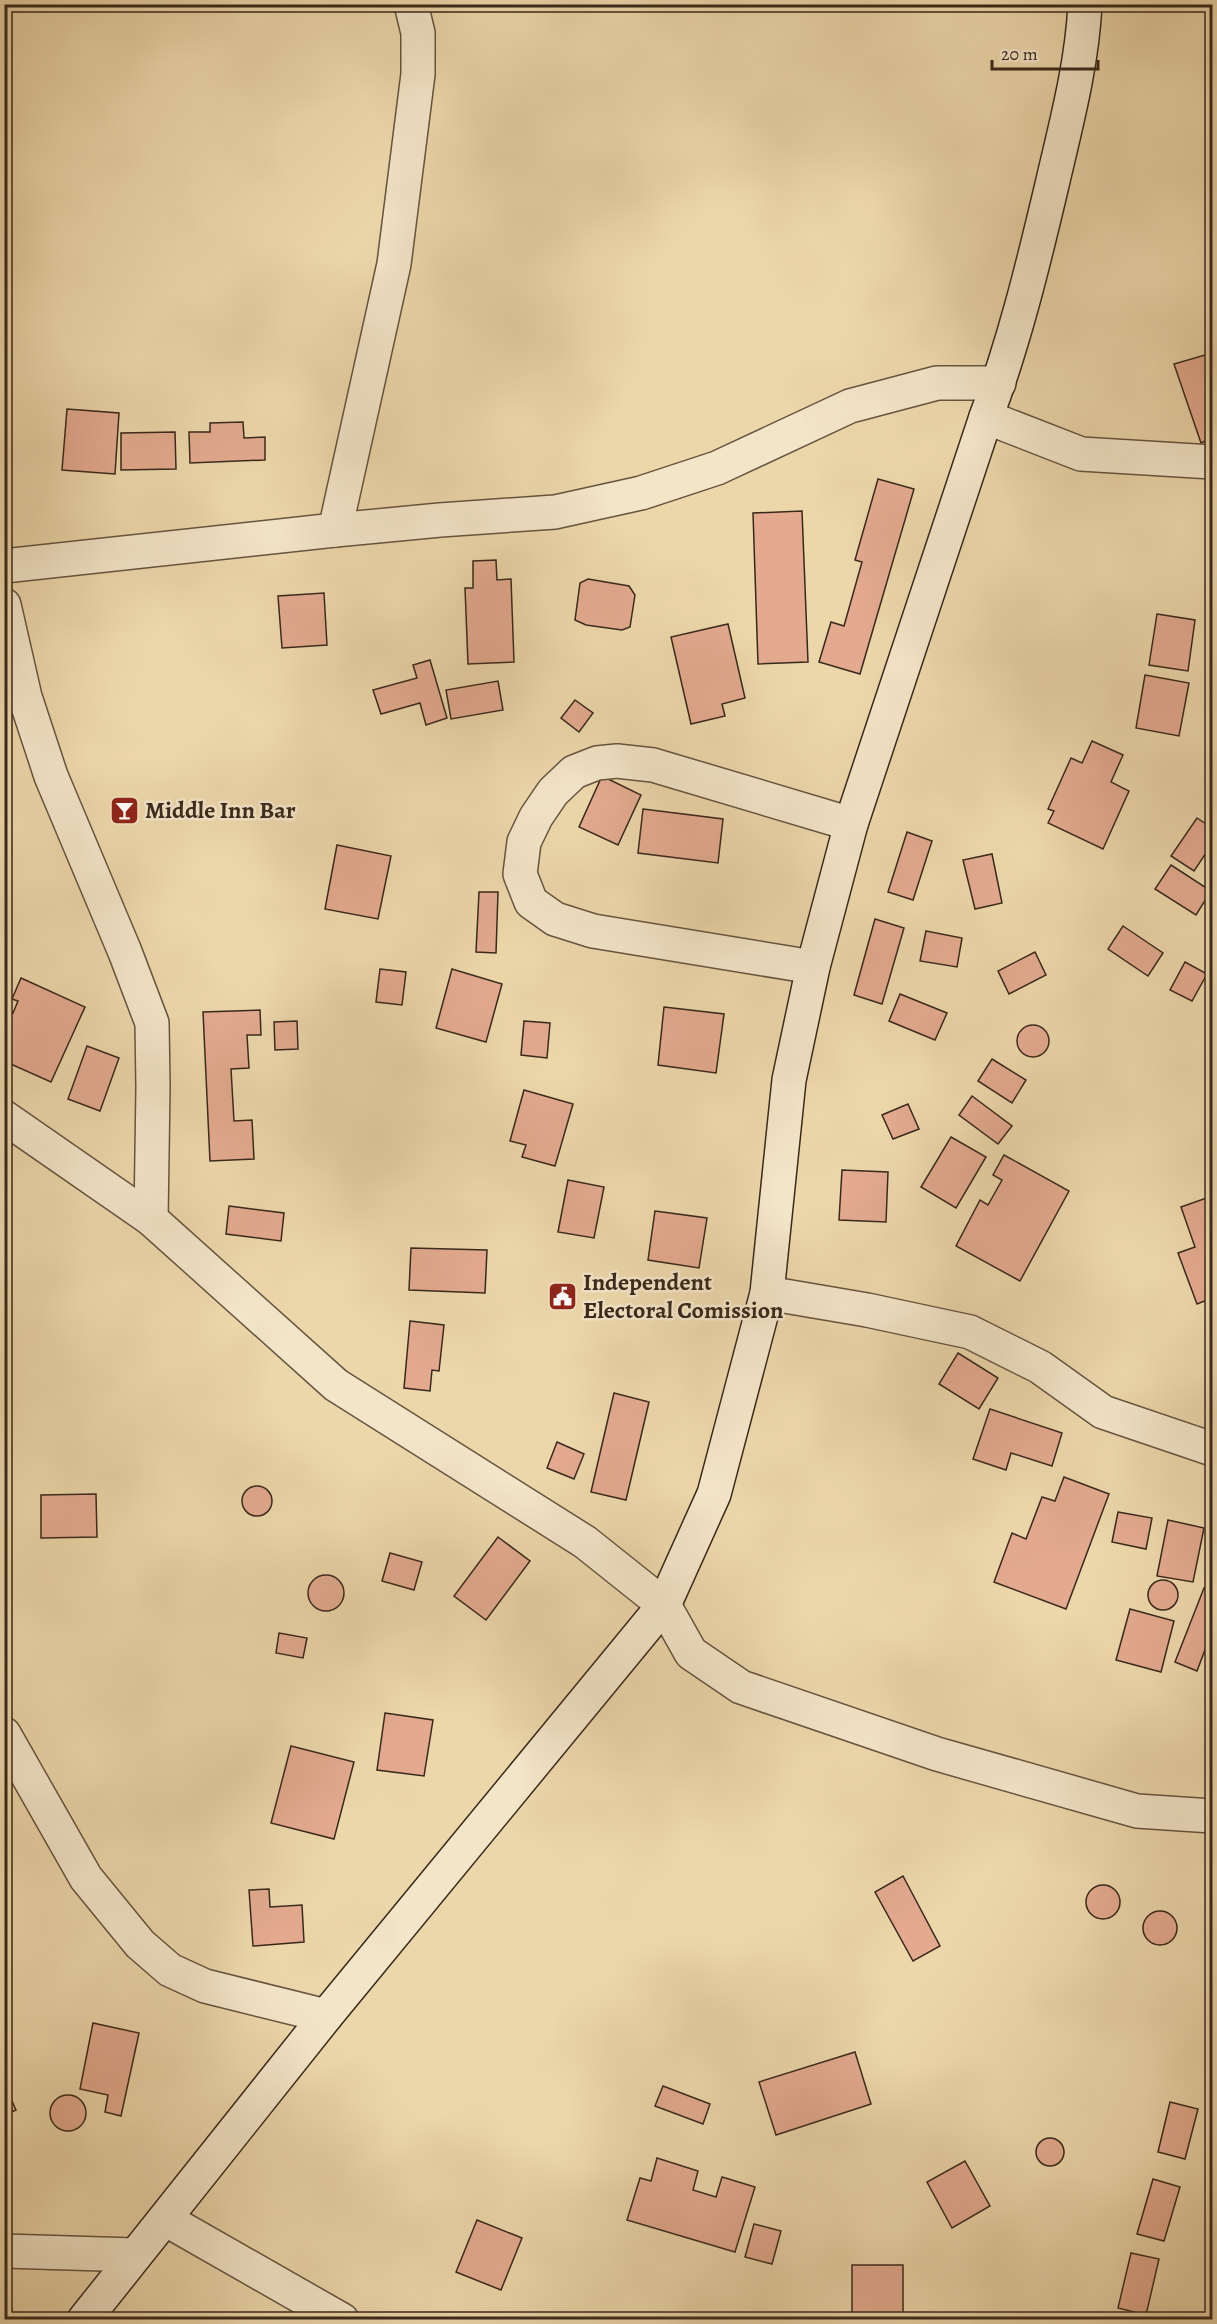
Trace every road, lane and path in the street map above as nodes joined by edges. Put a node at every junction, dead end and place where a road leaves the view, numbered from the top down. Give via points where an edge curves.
1 (411, 4) edge
2 (1084, 4) edge
3 (999, 383) junction
4 (986, 417) junction
5 (1212, 462) edge
6 (335, 530) junction
7 (4, 566) edge
8 (4, 605) edge
9 (851, 824) junction
10 (813, 967) junction
11 (4, 1118) edge
12 (151, 1219) junction
13 (767, 1293) junction
14 (1212, 1449) edge
15 (664, 1605) junction
16 (4, 1734) edge
17 (1212, 1816) edge
18 (326, 2016) junction
19 (165, 2219) junction
20 (4, 2251) edge
21 (135, 2255) junction
22 (84, 2319) edge
23 (342, 2319) edge

1 - 6 street via 418,33 418,74 394,264
2 - 3 street via 1069,113 1034,260
3 - 4 street
3 - 6 street via 937,383 850,406 717,468 641,493 555,512
4 - 5 street via 1081,454
4 - 9 street
6 - 7 street
8 - 12 street via 26,697 51,776 152,1023
9 - 10 street
9 - 10 street via 653,765 617,761 574,771 553,792 524,842 520,874 531,902 555,919 593,931
10 - 13 street via 789,1080
11 - 12 street
12 - 15 street via 336,1385 585,1542
13 - 14 street via 970,1332 1040,1367 1103,1412
13 - 15 street via 714,1494
15 - 17 street via 691,1653 741,1687 937,1754 1137,1811
15 - 18 street
16 - 18 street via 86,1878 140,1944 170,1970 205,1986
18 - 19 street
19 - 21 street
19 - 23 street
20 - 21 street
21 - 22 street

